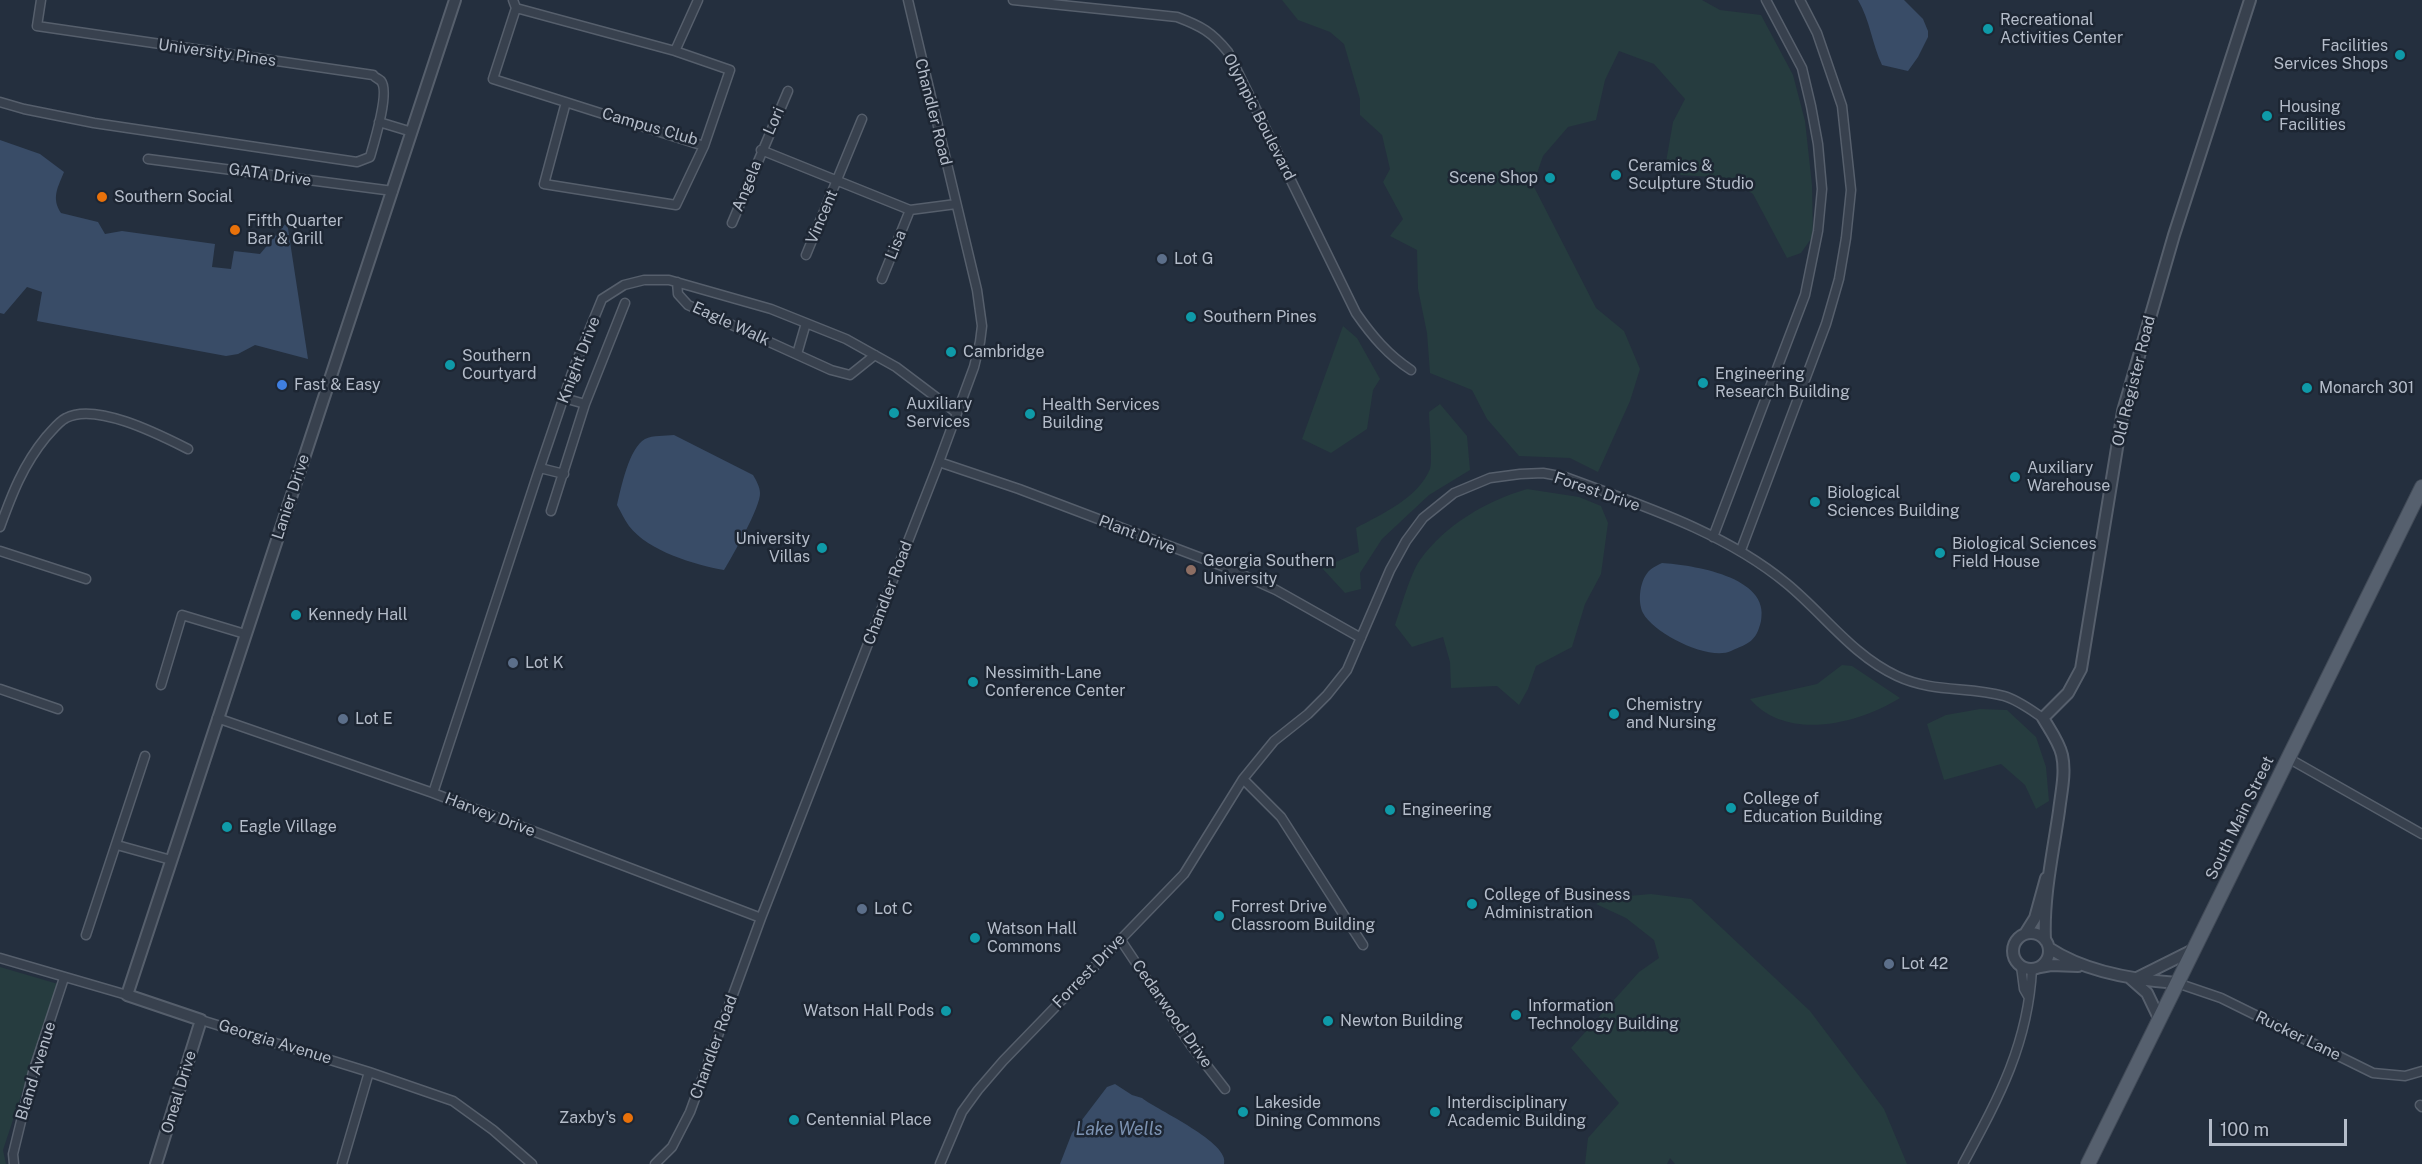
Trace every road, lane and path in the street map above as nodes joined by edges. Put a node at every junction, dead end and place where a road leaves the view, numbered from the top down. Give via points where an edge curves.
1 (41, 0) edge
2 (455, 0) edge
3 (698, 0) edge
4 (908, 0) edge
5 (1013, 0) edge
6 (1766, 0) edge
7 (1800, 0) edge
8 (2250, 0) edge
9 (515, 4) edge
10 (675, 51) junction
11 (788, 91) dead end
12 (0, 102) edge
13 (566, 102) junction
14 (862, 119) dead end
15 (379, 122) junction
16 (412, 132) junction
17 (704, 146) junction
18 (761, 150) junction
19 (148, 159) dead end
20 (838, 180) junction
21 (393, 191) junction
22 (956, 204) junction
23 (910, 210) junction
24 (732, 223) dead end
25 (806, 255) dead end
26 (882, 279) dead end
27 (677, 282) junction
28 (625, 303) dead end
29 (806, 323) junction
30 (798, 354) junction
31 (875, 355) junction
32 (1411, 370) dead end
33 (564, 398) junction
34 (585, 404) junction
35 (957, 413) junction
36 (188, 449) dead end
37 (939, 462) junction
38 (540, 468) junction
39 (564, 474) junction
40 (2422, 487) edge
41 (552, 511) dead end
42 (0, 527) edge
43 (1713, 537) junction
44 (0, 550) edge
45 (1741, 550) junction
46 (86, 579) dead end
47 (245, 634) junction
48 (1361, 638) junction
49 (161, 685) dead end
50 (0, 689) edge
51 (58, 709) dead end
52 (217, 718) junction
53 (2043, 718) junction
54 (145, 756) dead end
55 (2288, 758) junction
56 (1243, 779) junction
57 (433, 793) junction
58 (2422, 834) edge
59 (117, 845) junction
60 (171, 860) junction
61 (2051, 863) junction
62 (761, 918) junction
63 (2025, 934) junction
64 (86, 936) dead end
65 (1120, 939) junction
66 (2047, 944) junction
67 (1363, 945) dead end
68 (2193, 950) junction
69 (0, 958) edge
70 (2084, 966) junction
71 (2031, 968) junction
72 (2132, 977) junction
73 (64, 978) junction
74 (2177, 983) junction
75 (127, 995) junction
76 (2159, 1018) junction
77 (201, 1020) junction
78 (2422, 1071) edge
79 (369, 1072) junction
80 (1225, 1089) dead end
81 (14, 1164) edge
82 (156, 1164) edge
83 (342, 1164) edge
84 (532, 1164) edge
85 (655, 1164) edge
86 (939, 1164) edge
87 (1963, 1164) edge
88 (2088, 1164) edge

1 - 15 street, University Pines via 37,26 373,75 384,89
2 - 16 street, Lanier Drive
3 - 10 street
4 - 22 street, Chandler Road
5 - 32 street, Olympic Boulevard via 1177,17 1216,37 1228,52 1356,313 1372,336
6 - 43 street via 1802,68 1811,106 1822,189 1818,231 1805,295
7 - 45 street via 1817,33 1842,106 1851,190 1846,238 1826,324
8 - 53 street, Old Register Road via 2174,235 2123,411 2081,669 2068,693
9 - 10 street
9 - 13 street, Campus Club via 493,79
10 - 17 street, Campus Club via 730,70
11 - 18 street, Lori
12 - 15 street, University Pines via 94,123 357,162 370,157
13 - 17 street, Campus Club
13 - 17 street via 544,184 676,205
14 - 20 street, Vincent
15 - 16 street
16 - 21 street, Lanier Drive
18 - 20 street
18 - 24 street, Angela
19 - 21 street, GATA Drive
20 - 23 street
20 - 25 street, Vincent
21 - 47 street, Lanier Drive
22 - 23 street
22 - 35 street, Chandler Road via 982,326 974,367
23 - 26 street, Lisa
27 - 29 street, Knight Drive
27 - 30 street, Eagle Walk via 678,294 688,305
27 - 33 street, Knight Drive via 644,280 624,285 602,299
28 - 34 street
29 - 30 street
29 - 31 street, Knight Drive
30 - 31 street, Eagle Walk via 850,375
31 - 35 street, Knight Drive
33 - 34 street
33 - 38 street, Knight Drive
34 - 39 street
35 - 37 street, Chandler Road
36 - 42 street via 107,416 67,418 32,455 16,483
37 - 48 street, Plant Drive via 1225,567 1276,590
37 - 62 street, Chandler Road
38 - 39 street
38 - 57 street, Knight Drive
39 - 41 street
40 - 55 main road, South Main Street
43 - 45 street, Forest Drive
43 - 48 street, Forest Drive via 1565,477 1543,473 1490,478 1454,494 1423,518 1390,570
44 - 46 street
45 - 53 street, Forest Drive via 1786,583 1871,661 1898,676 1949,690 2006,696
47 - 49 street via 182,615
47 - 52 street, Lanier Drive
48 - 56 street, Forest Drive via 1347,670 1327,695 1274,741
50 - 51 street
52 - 57 street, Harvey Drive
52 - 60 street, Lanier Drive
53 - 61 street via 2058,743 2063,774
54 - 59 street
55 - 58 street
55 - 68 main road, South Main Street
56 - 65 street, Forrest Drive via 1184,874
56 - 67 street via 1281,817
57 - 62 street, Harvey Drive
59 - 60 street
59 - 64 street
60 - 75 street, Lanier Drive
61 - 63 street via 2035,918
61 - 66 street via 2044,925
62 - 85 street, Chandler Road via 690,1113 672,1147
63 - 66 street via 2037,934
63 - 71 street via 2013,949 2015,959
65 - 80 street, Cedarwood Drive
65 - 86 street, Forrest Drive via 978,1090 962,1112
66 - 70 street
66 - 71 street via 2048,959
68 - 72 street
68 - 74 main road, South Main Street
69 - 73 street, Georgia Avenue
70 - 71 street
70 - 72 street
71 - 87 street via 2024,990 2028,996 2026,1020 1999,1098
72 - 74 street
72 - 76 street via 2147,993
73 - 75 street, Georgia Avenue
73 - 81 street, Bland Avenue via 33,1072 13,1154
74 - 76 main road, South Main Street
74 - 78 street, Rucker Lane via 2221,998 2373,1073 2405,1076
75 - 77 street, Georgia Avenue
76 - 88 main road, South Main Street
77 - 79 street, Georgia Avenue
77 - 82 street, Oneal Drive
79 - 83 street
79 - 84 street, Georgia Avenue via 453,1101

